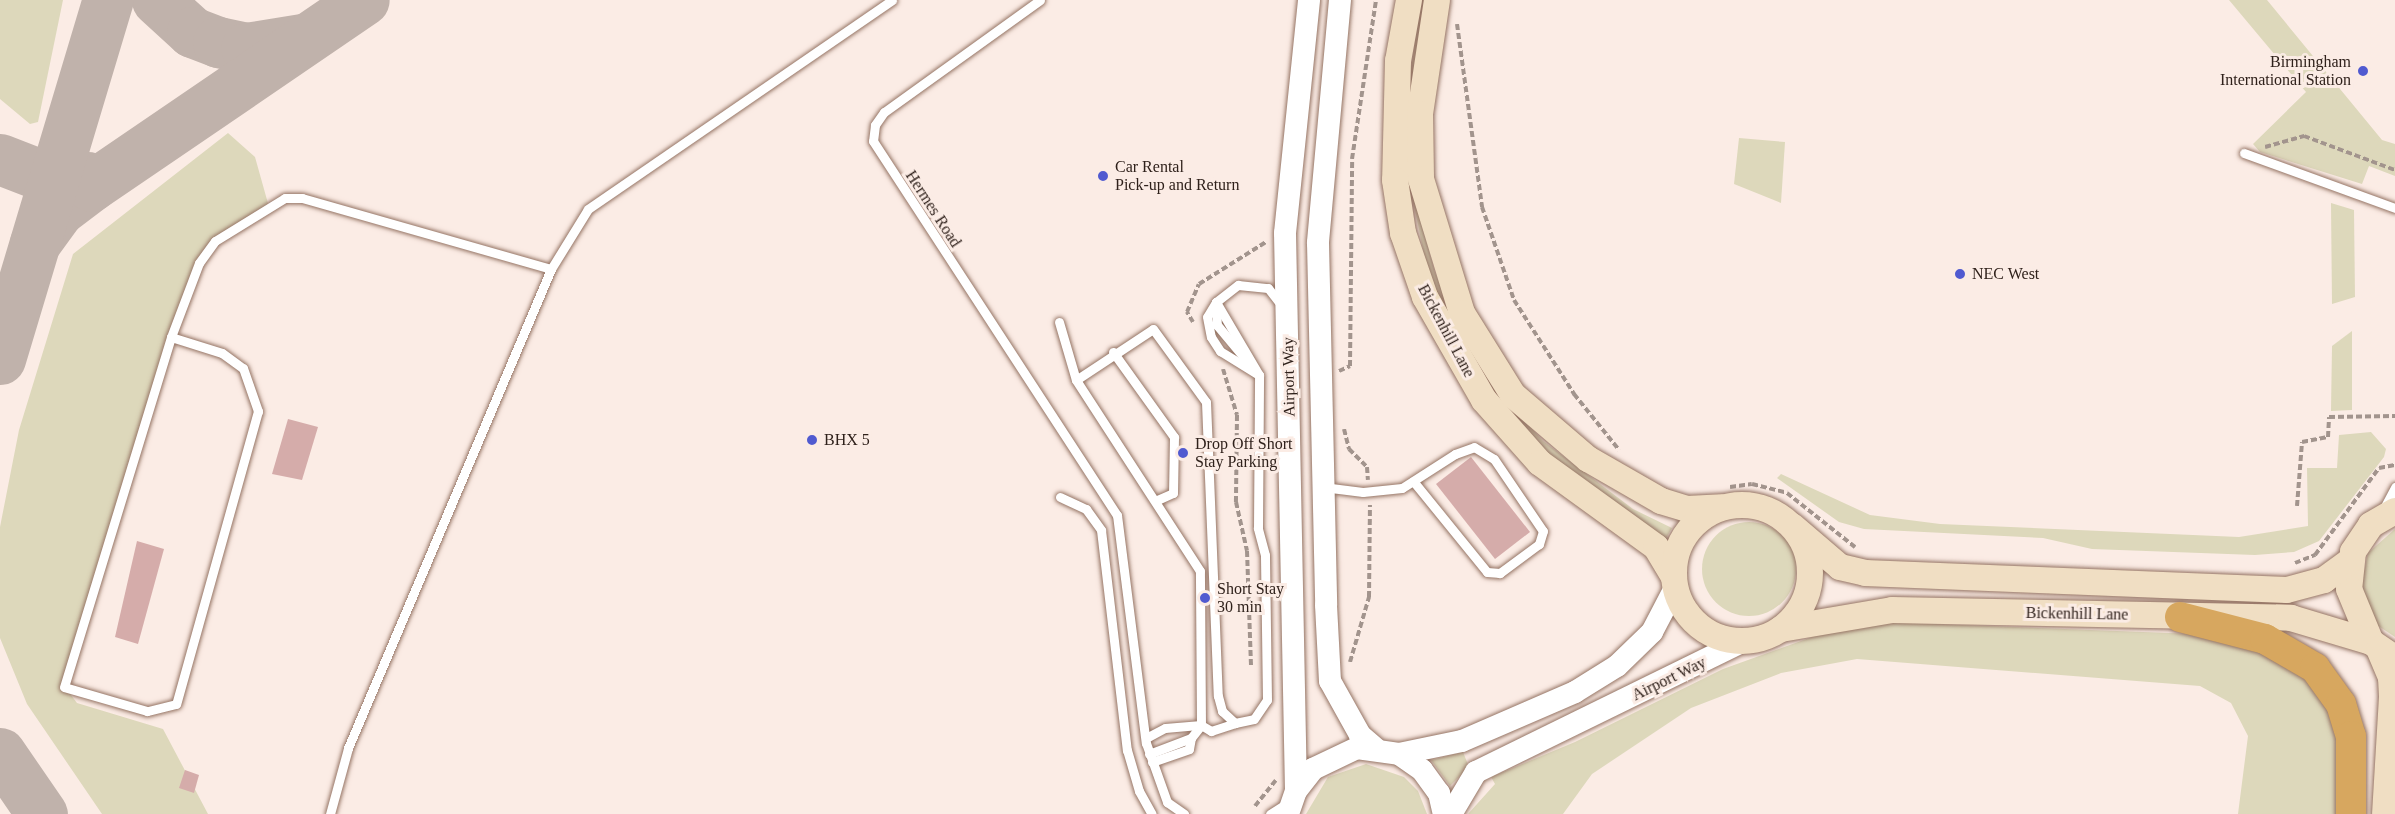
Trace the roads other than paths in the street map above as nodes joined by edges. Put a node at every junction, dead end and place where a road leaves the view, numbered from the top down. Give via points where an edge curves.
1 (892, 0) edge
2 (1040, 0) edge
3 (1309, 0) edge
4 (1340, 0) edge
5 (1409, 0) edge
6 (1447, 7) edge
7 (2244, 153) road end
8 (2395, 208) edge
9 (551, 269) junction
10 (1216, 302) junction
11 (1288, 313) junction
12 (1059, 322) dead end
13 (171, 337) junction
14 (1113, 351) junction
15 (1259, 375) junction
16 (1076, 380) junction
17 (1413, 481) junction
18 (1323, 487) junction
19 (2395, 487) edge
20 (1060, 497) dead end
21 (1722, 498) junction
22 (1157, 500) junction
23 (2395, 511) edge
24 (2372, 525) junction
25 (1792, 526) junction
26 (1215, 556) junction
27 (1197, 558) junction
28 (2349, 562) junction
29 (1675, 582) junction
30 (2180, 617) junction
31 (1781, 629) junction
32 (1743, 641) junction
33 (2382, 650) edge
34 (1235, 723) junction
35 (1201, 725) junction
36 (1146, 738) junction
37 (1375, 748) junction
38 (1399, 754) junction
39 (1151, 758) junction
40 (1292, 802) edge
41 (330, 814) edge
42 (1152, 814) edge
43 (1184, 814) edge
44 (1270, 814) edge
45 (1444, 814) edge
46 (1451, 814) edge
47 (2351, 814) edge
48 (2385, 814) edge

1 - 9 lane via 588,209
2 - 36 lane, Hermes Road via 884,112 875,125 873,141 1117,515
3 - 11 street, Airport Way via 1285,232
4 - 18 street, Airport Way via 1318,243
5 - 29 main road, Bickenhill Lane via 1398,61 1395,180 1403,232 1425,297 1484,400 1532,454 1656,547
6 - 21 main road, Bickenhill Lane via 1420,114 1421,179 1446,273 1467,322 1512,395 1588,459 1661,501 1687,509
7 - 8 lane
9 - 13 lane via 285,198 215,241 199,263
9 - 41 lane via 348,748
10 - 11 lane via 1238,285 1268,288
10 - 15 lane
10 - 15 lane via 1207,317 1211,337 1220,351
11 - 40 street, Airport Way
12 - 16 lane
13 - 13 lane via 222,353 243,368 258,411 176,704 147,711 64,687
14 - 16 lane
14 - 22 lane via 1174,437 1173,493
14 - 26 lane via 1153,329 1206,402
15 - 34 lane via 1258,528 1265,555 1267,700 1262,715
16 - 22 lane
17 - 17 lane via 1474,447 1494,459 1543,531 1539,544 1500,573 1487,572
17 - 18 lane via 1369,492
18 - 37 street, Airport Way via 1330,681 1360,735
19 - 24 lane
20 - 42 lane via 1086,508 1101,530 1128,750 1139,791
21 - 25 main road via 1760,507
21 - 29 main road via 1686,534
22 - 27 lane
23 - 24 main road
24 - 28 main road
25 - 28 main road, Bickenhill Lane via 1840,567 1865,573 2287,590 2324,580
25 - 31 main road via 1804,542 1810,580 1801,607
26 - 27 lane
26 - 34 lane via 1218,696 1222,711
27 - 35 lane
28 - 33 main road via 2353,608
29 - 32 main road via 1693,620 1724,639
29 - 38 street, Airport Way via 1652,632 1617,666 1575,693 1462,741
30 - 31 main road, Bickenhill Lane via 1892,610
30 - 33 main road, Bickenhill Lane via 2291,618
30 - 47 highway via 2265,639 2315,668 2341,704 2351,736
31 - 32 main road
32 - 46 street, Airport Way via 1476,772
33 - 48 main road via 2391,676 2392,697
34 - 35 lane via 1211,730
35 - 36 lane via 1165,728
35 - 39 lane via 1191,738
36 - 39 lane
37 - 38 street
37 - 40 street via 1337,754 1313,769
38 - 45 street via 1422,770 1439,793
39 - 43 lane via 1167,802
40 - 44 lane

